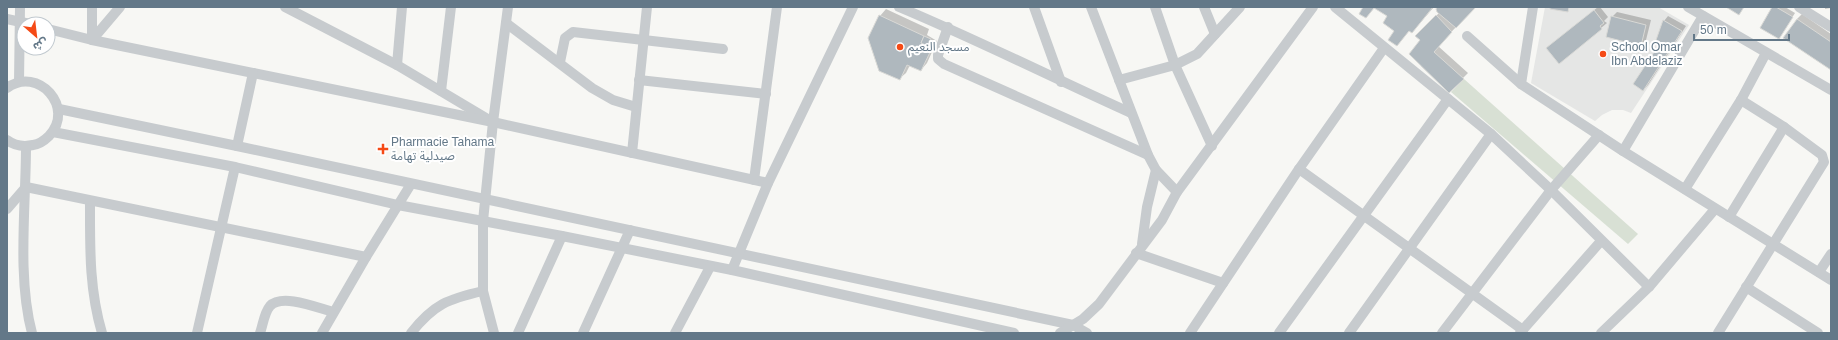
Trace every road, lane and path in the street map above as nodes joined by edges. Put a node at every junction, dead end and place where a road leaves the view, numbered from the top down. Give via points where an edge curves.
1 (92, 7) edge
2 (120, 7) edge
3 (285, 7) edge
4 (402, 7) edge
5 (451, 7) edge
6 (508, 7) edge
7 (647, 7) edge
8 (777, 7) edge
9 (853, 7) edge
10 (899, 7) edge
11 (1027, 7) edge
12 (1091, 7) edge
13 (1155, 7) edge
14 (1204, 7) edge
15 (1240, 7) edge
16 (1313, 7) edge
17 (1335, 7) edge
18 (1533, 7) edge
19 (1688, 7) edge
20 (1799, 7) edge
21 (1035, 9) edge
22 (1703, 16) junction
23 (506, 23) junction
24 (1831, 26) edge
25 (948, 27) junction
26 (56, 30) edge
27 (1214, 34) junction
28 (1467, 36) dead end
29 (92, 40) junction
30 (643, 41) junction
31 (1384, 48) junction
32 (723, 50) dead end
33 (1766, 53) junction
34 (19, 56) edge
35 (560, 62) junction
36 (397, 65) junction
37 (1175, 65) junction
38 (253, 73) junction
39 (639, 80) junction
40 (1119, 80) junction
41 (19, 82) junction
42 (1061, 82) junction
43 (1521, 84) junction
44 (7, 88) edge
45 (1831, 90) edge
46 (441, 91) junction
47 (766, 94) junction
48 (1448, 99) junction
49 (1741, 100) junction
50 (636, 108) junction
51 (59, 109) junction
52 (1131, 113) junction
53 (493, 122) junction
54 (1784, 127) junction
55 (53, 132) junction
56 (1491, 134) junction
57 (1599, 135) junction
58 (7, 140) edge
59 (26, 146) junction
60 (237, 146) junction
61 (1212, 146) junction
62 (1623, 151) junction
63 (632, 153) junction
64 (1148, 155) junction
65 (235, 167) junction
66 (1298, 169) junction
67 (1156, 170) junction
68 (754, 180) junction
69 (768, 183) junction
70 (411, 184) junction
71 (26, 187) junction
72 (1685, 189) junction
73 (1551, 190) junction
74 (1177, 192) junction
75 (484, 199) junction
76 (90, 201) junction
77 (398, 205) junction
78 (7, 209) edge
79 (1715, 209) junction
80 (1364, 215) junction
81 (1729, 217) junction
82 (483, 221) junction
83 (222, 229) junction
84 (630, 230) junction
85 (562, 236) junction
86 (1601, 241) junction
87 (1772, 244) junction
88 (623, 248) junction
89 (1410, 248) junction
90 (1139, 249) junction
91 (739, 254) junction
92 (1831, 254) edge
93 (366, 257) junction
94 (710, 267) junction
95 (732, 270) junction
96 (1819, 272) junction
97 (1831, 280) edge
98 (1223, 283) junction
99 (1649, 287) junction
100 (1746, 287) junction
101 (483, 291) junction
102 (1473, 293) junction
103 (333, 312) junction
104 (1073, 325) junction
105 (1522, 331) edge
106 (32, 333) edge
107 (102, 333) edge
108 (197, 333) edge
109 (260, 333) edge
110 (322, 333) edge
111 (411, 333) edge
112 (494, 333) edge
113 (518, 333) edge
114 (583, 333) edge
115 (675, 333) edge
116 (1014, 333) edge
117 (1060, 333) edge
118 (1087, 333) edge
119 (1190, 333) edge
120 (1279, 333) edge
121 (1349, 333) edge
122 (1442, 333) edge
123 (1601, 333) edge
124 (1718, 333) edge
125 (1818, 333) edge

1 - 29 street
2 - 29 street
3 - 36 street
4 - 36 street
5 - 46 street
6 - 23 street
7 - 30 street
8 - 47 street
9 - 69 street
10 - 25 street
11 - 21 street
12 - 40 street
13 - 37 street
14 - 27 street
15 - 27 street
16 - 61 street
17 - 31 street
18 - 43 street
19 - 22 street
20 - 24 street
21 - 42 street
22 - 33 street
22 - 62 street
23 - 35 street
23 - 53 street
25 - 42 street
25 - 64 street via 938,55 938,59 944,64
26 - 29 street
27 - 37 street via 1197,54
28 - 43 street
29 - 38 street
30 - 32 street
30 - 35 street via 573,32 565,38
30 - 39 street
31 - 48 street
31 - 66 street
33 - 45 street
33 - 49 street
34 - 41 street
35 - 50 street via 592,88 613,100
36 - 46 street
37 - 40 street
37 - 61 street
38 - 53 street
38 - 60 street
39 - 47 street
39 - 50 street
40 - 52 street
41 - 44 street
41 - 51 street via 33,82 45,87 54,97
42 - 52 street
43 - 57 street
46 - 53 street
47 - 68 street
48 - 56 street
48 - 80 street
49 - 54 street
49 - 72 street
50 - 63 street
51 - 55 street via 58,121
51 - 60 street
52 - 64 street
53 - 63 street
53 - 75 street
54 - 81 street
54 - 87 street via 1822,155 1824,162
55 - 59 street via 46,140
55 - 65 street
56 - 73 street
56 - 89 street
57 - 62 street
57 - 73 street
58 - 59 street
59 - 71 street
60 - 70 street
61 - 74 street
62 - 72 street
63 - 68 street
64 - 67 street
65 - 77 street
65 - 83 street
66 - 80 street
66 - 98 street
67 - 74 street
67 - 90 street
68 - 69 street
69 - 91 street
70 - 75 street
70 - 77 street
71 - 76 street
71 - 78 street
71 - 106 street via 24,280 27,314
72 - 79 street
73 - 86 street
73 - 102 street
74 - 90 street via 1162,220
75 - 82 street
75 - 84 street
76 - 83 street
76 - 107 street via 90,262 95,309
77 - 82 street
77 - 93 street
79 - 81 street
79 - 99 street
80 - 89 street
80 - 120 street
81 - 87 street
82 - 85 street
82 - 101 street
83 - 93 street
83 - 108 street
84 - 88 street
84 - 91 street
85 - 88 street
85 - 113 street
86 - 99 street
86 - 105 street
87 - 96 street
87 - 100 street
88 - 94 street
88 - 114 street
89 - 102 street
89 - 121 street
90 - 98 street
90 - 104 street via 1099,304
91 - 95 street
91 - 104 street
92 - 96 street
93 - 103 street
94 - 95 street
94 - 115 street
95 - 116 street
96 - 97 street
98 - 119 street
99 - 123 street
100 - 124 street
100 - 125 street
101 - 111 street via 441,304 422,319
101 - 112 street
102 - 105 street
102 - 122 street
103 - 109 street via 285,300 276,302 266,314
103 - 110 street
104 - 117 street
104 - 118 street

